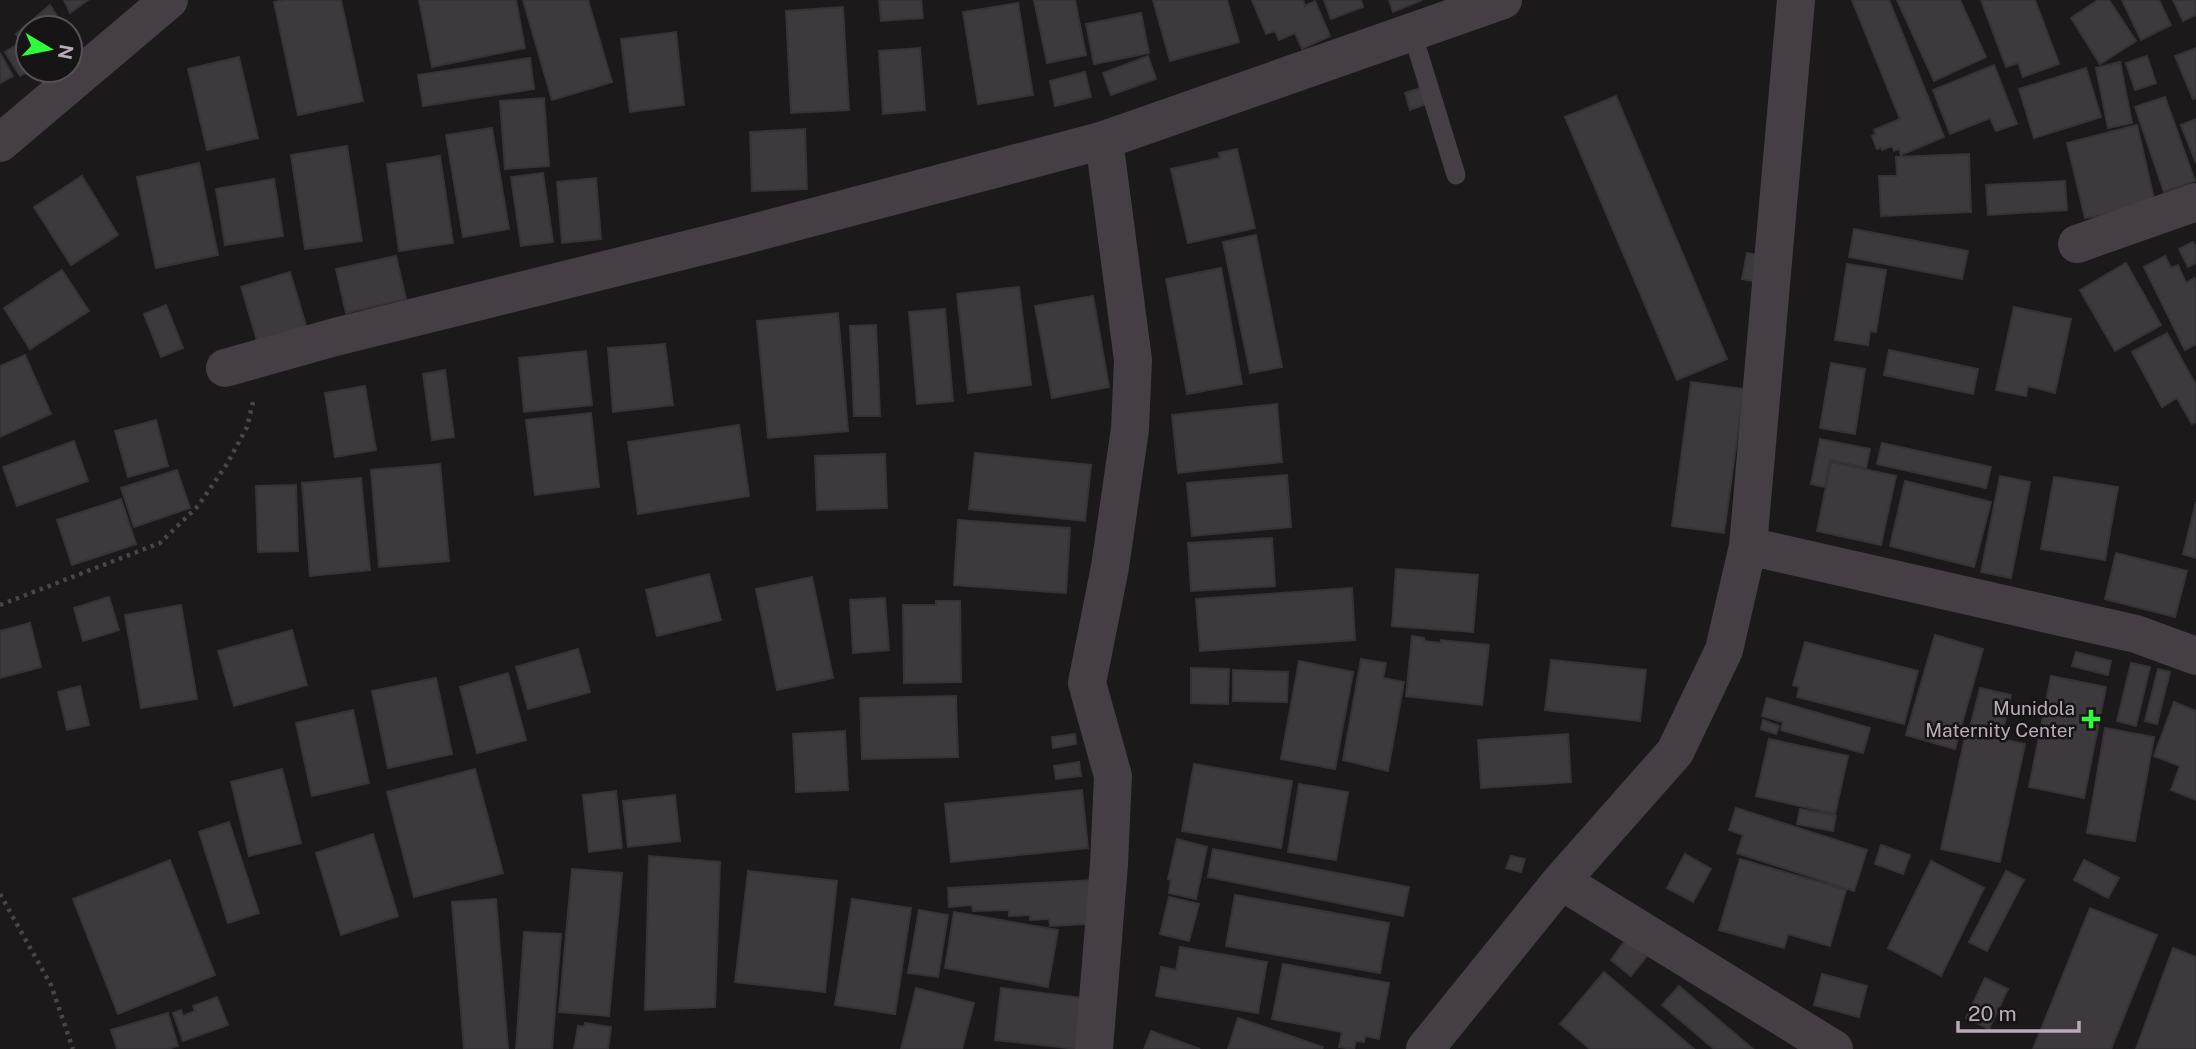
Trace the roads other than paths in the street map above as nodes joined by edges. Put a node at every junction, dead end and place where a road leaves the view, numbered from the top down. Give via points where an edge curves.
1 (169, 0) edge
2 (1503, 0) edge
3 (1796, 0) edge
4 (1412, 32) junction
5 (1104, 140) junction
6 (0, 144) edge
7 (1455, 176) dead end
8 (2196, 202) edge
9 (2077, 244) dead end
10 (225, 368) dead end
11 (1748, 545) junction
12 (2196, 656) edge
13 (1561, 881) junction
14 (1094, 1049) edge
15 (1425, 1049) edge
16 (1834, 1049) edge

1 - 6 street
2 - 4 street
3 - 11 street
4 - 5 street
4 - 7 lane
5 - 10 street
5 - 14 street via 1133,360 1130,429 1087,683 1113,776
8 - 9 street
11 - 12 street via 2136,634
11 - 13 street via 1724,650 1675,752
13 - 15 street
13 - 16 street

